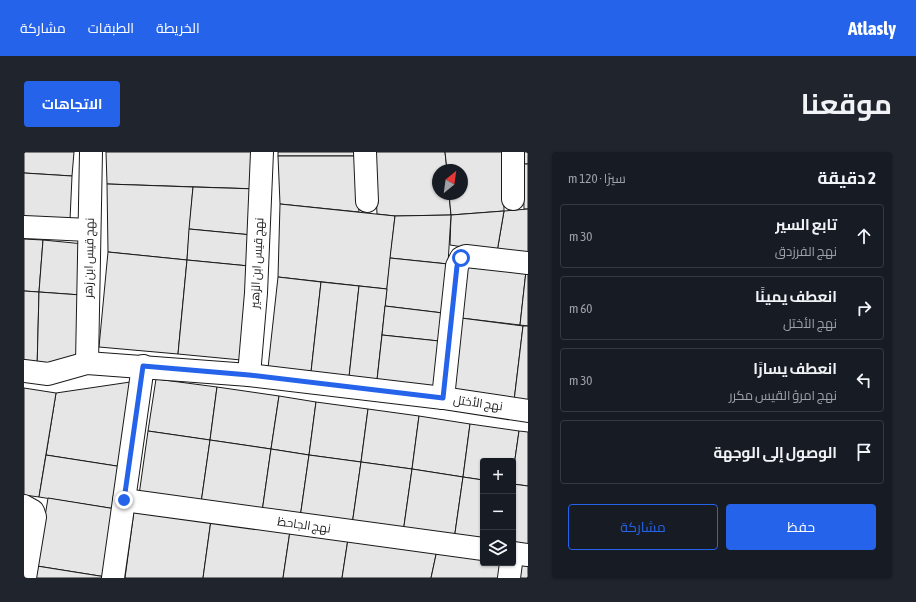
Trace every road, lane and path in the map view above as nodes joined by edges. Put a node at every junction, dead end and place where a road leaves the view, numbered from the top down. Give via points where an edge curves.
1 (91, 152) edge
2 (262, 152) edge
3 (366, 152) edge
4 (513, 152) edge
5 (513, 198) dead end
6 (367, 201) dead end
7 (24, 228) edge
8 (89, 230) junction
9 (528, 263) edge
10 (87, 363) junction
11 (143, 366) junction
12 (24, 371) edge
13 (249, 375) junction
14 (443, 398) junction
15 (528, 411) edge
16 (124, 500) junction
17 (24, 506) edge
18 (480, 549) edge
19 (516, 553) edge
20 (528, 555) edge
21 (511, 566) edge
22 (25, 578) edge
23 (113, 578) edge
24 (509, 578) edge

1 - 8 street, نهج قيس ابن زهر
2 - 13 street, نهج قيس ابن الزهير via 256,293
3 - 6 street
4 - 5 street
7 - 8 street
8 - 10 street, نهج قيس ابن زهر
9 - 14 street via 466,256 461,258 457,266
10 - 11 street, نهج الأختل
10 - 12 street, نهج الأختل via 48,374
11 - 13 street, نهج الأختل
11 - 16 street
13 - 14 street, نهج الأختل
14 - 15 street, نهج الأختل
16 - 18 street, نهج الجاحظ
16 - 23 street
17 - 22 street via 33,510 35,517
19 - 20 street
21 - 24 street

